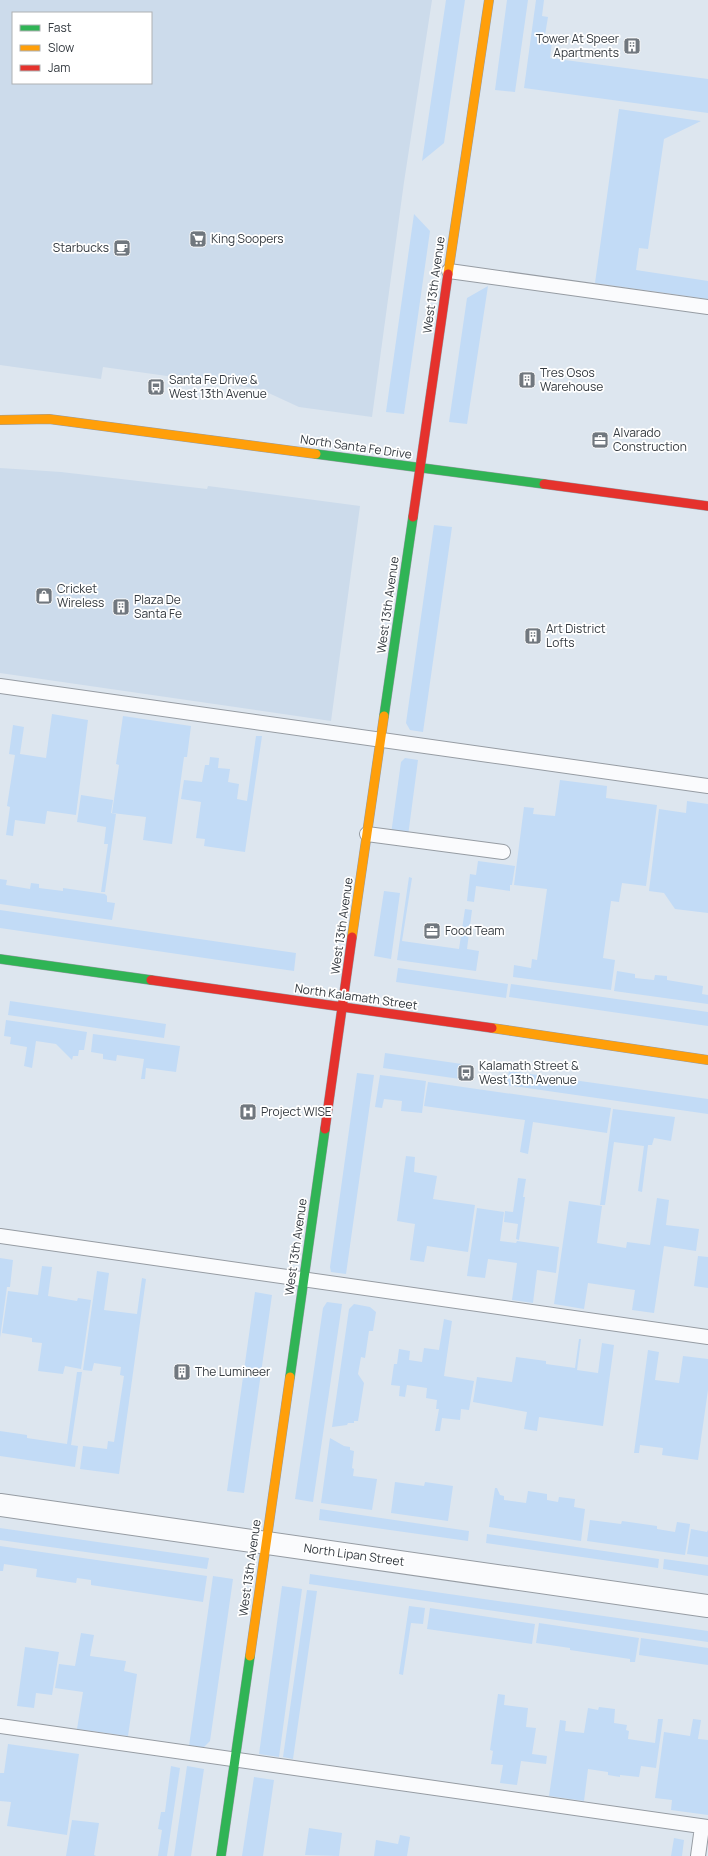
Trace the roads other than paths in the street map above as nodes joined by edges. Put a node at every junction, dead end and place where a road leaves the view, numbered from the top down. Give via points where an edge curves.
1 (489, 0) edge
2 (449, 271) junction
3 (708, 307) edge
4 (0, 420) edge
5 (419, 468) junction
6 (708, 506) edge
7 (0, 686) edge
8 (381, 740) junction
9 (708, 786) edge
10 (367, 834) junction
11 (503, 852) dead end
12 (0, 959) edge
13 (343, 1007) junction
14 (708, 1060) edge
15 (0, 1236) edge
16 (303, 1280) junction
17 (708, 1337) edge
18 (0, 1505) edge
19 (266, 1543) junction
20 (708, 1606) edge
21 (0, 1726) edge
22 (234, 1759) junction
23 (705, 1827) edge
24 (221, 1856) edge
25 (698, 1856) edge

1 - 2 main road, West 13th Avenue
2 - 3 lane
2 - 5 main road, West 13th Avenue
4 - 5 main road, North Santa Fe Drive via 50,419
5 - 6 main road, North Santa Fe Drive
5 - 8 main road, West 13th Avenue
7 - 8 lane
8 - 9 lane
8 - 10 main road, West 13th Avenue
10 - 11 lane
10 - 13 main road, West 13th Avenue
12 - 13 main road, North Kalamath Street
13 - 14 main road, North Kalamath Street
13 - 16 main road, West 13th Avenue
15 - 16 lane
16 - 17 lane
16 - 19 main road, West 13th Avenue
18 - 19 street, North Lipan Street
19 - 20 street, North Lipan Street
19 - 22 main road, West 13th Avenue
21 - 22 lane
22 - 23 lane
22 - 24 main road, West 13th Avenue
23 - 25 lane

